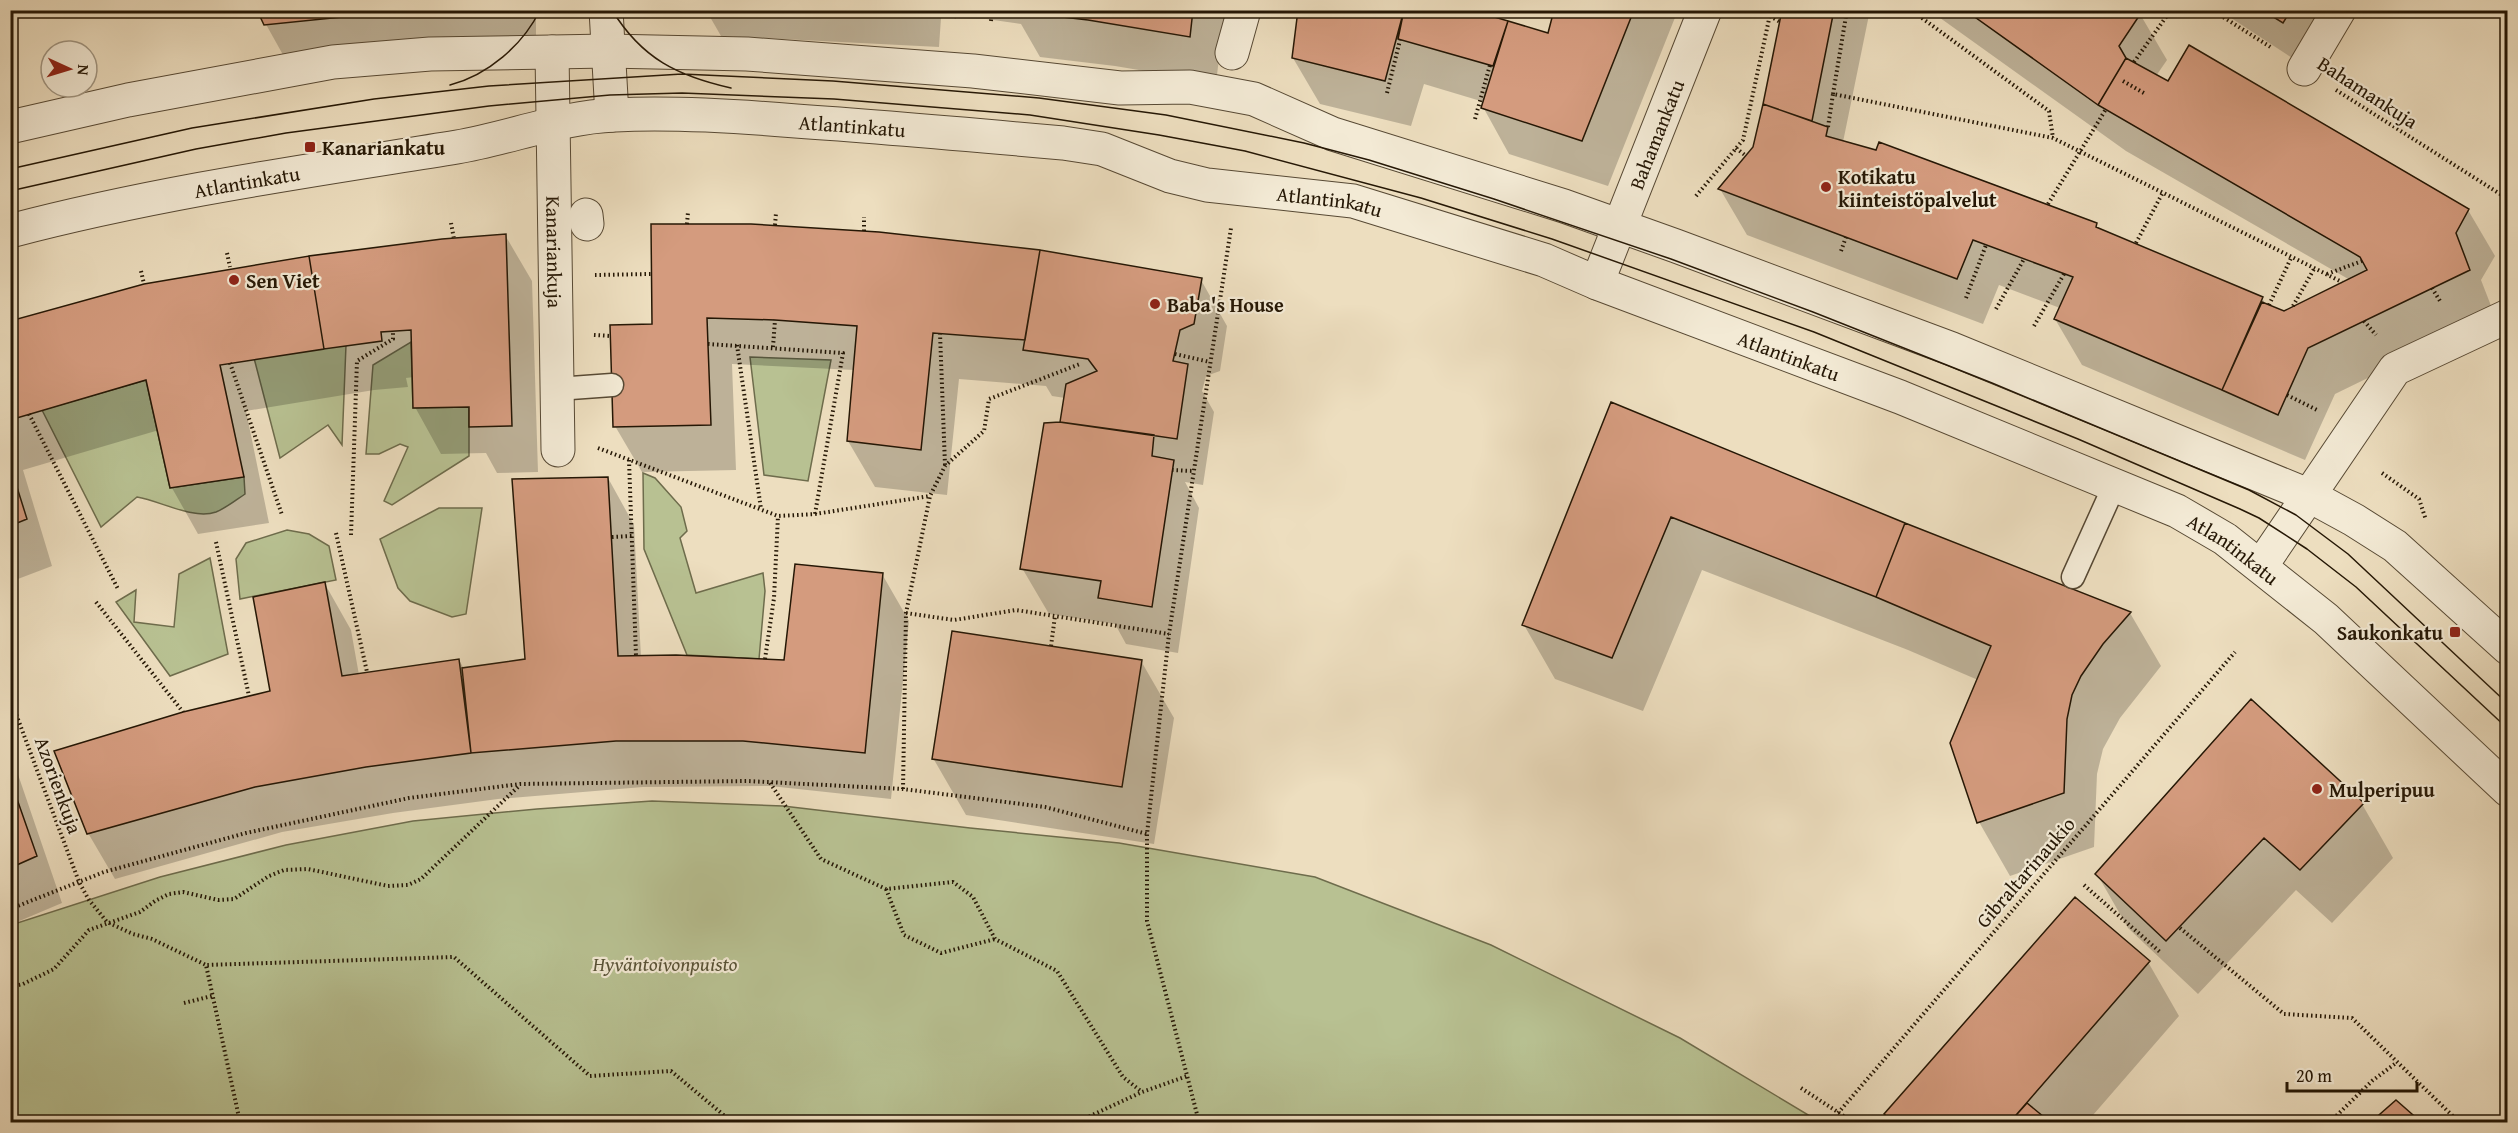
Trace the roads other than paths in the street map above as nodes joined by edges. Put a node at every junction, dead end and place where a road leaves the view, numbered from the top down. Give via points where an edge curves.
1 (606, 10) edge
2 (1244, 10) edge
3 (1705, 10) edge
4 (2339, 10) edge
5 (608, 51) junction
6 (552, 52) junction
7 (1232, 53) dead end
8 (2304, 69) road end
9 (612, 115) junction
10 (553, 124) junction
11 (10, 127) edge
12 (1619, 225) junction
13 (10, 231) edge
14 (1601, 270) junction
15 (2508, 316) edge
16 (612, 385) dead end
17 (557, 389) junction
18 (558, 450) dead end
19 (2115, 484) junction
20 (2310, 496) junction
21 (2261, 566) junction
22 (2073, 577) dead end
23 (2508, 648) edge
24 (2508, 790) edge

1 - 5 street
2 - 7 street
3 - 12 street, Bahamankatu
4 - 8 street
5 - 6 street
5 - 9 street
5 - 12 street via 747,54 973,71 1085,85 1190,87 1254,99 1333,134
6 - 10 street, Kanariankuja
6 - 11 street via 430,54 333,62 118,102
9 - 10 street, Atlantinkatu
9 - 14 street, Atlantinkatu via 786,120 1102,149 1170,176 1208,185 1353,201 1545,260
10 - 13 street, Atlantinkatu via 478,143 194,189
10 - 17 street, Kanariankuja
12 - 14 street, Bahamankatu
12 - 20 street via 1952,349
14 - 19 street, Atlantinkatu
15 - 20 street via 2395,369
16 - 17 lane
17 - 18 street, Kanariankuja
19 - 21 street, Atlantinkatu via 2177,511
19 - 22 lane
20 - 21 street
20 - 23 street via 2395,546
21 - 24 street, Atlantinkatu via 2326,619

